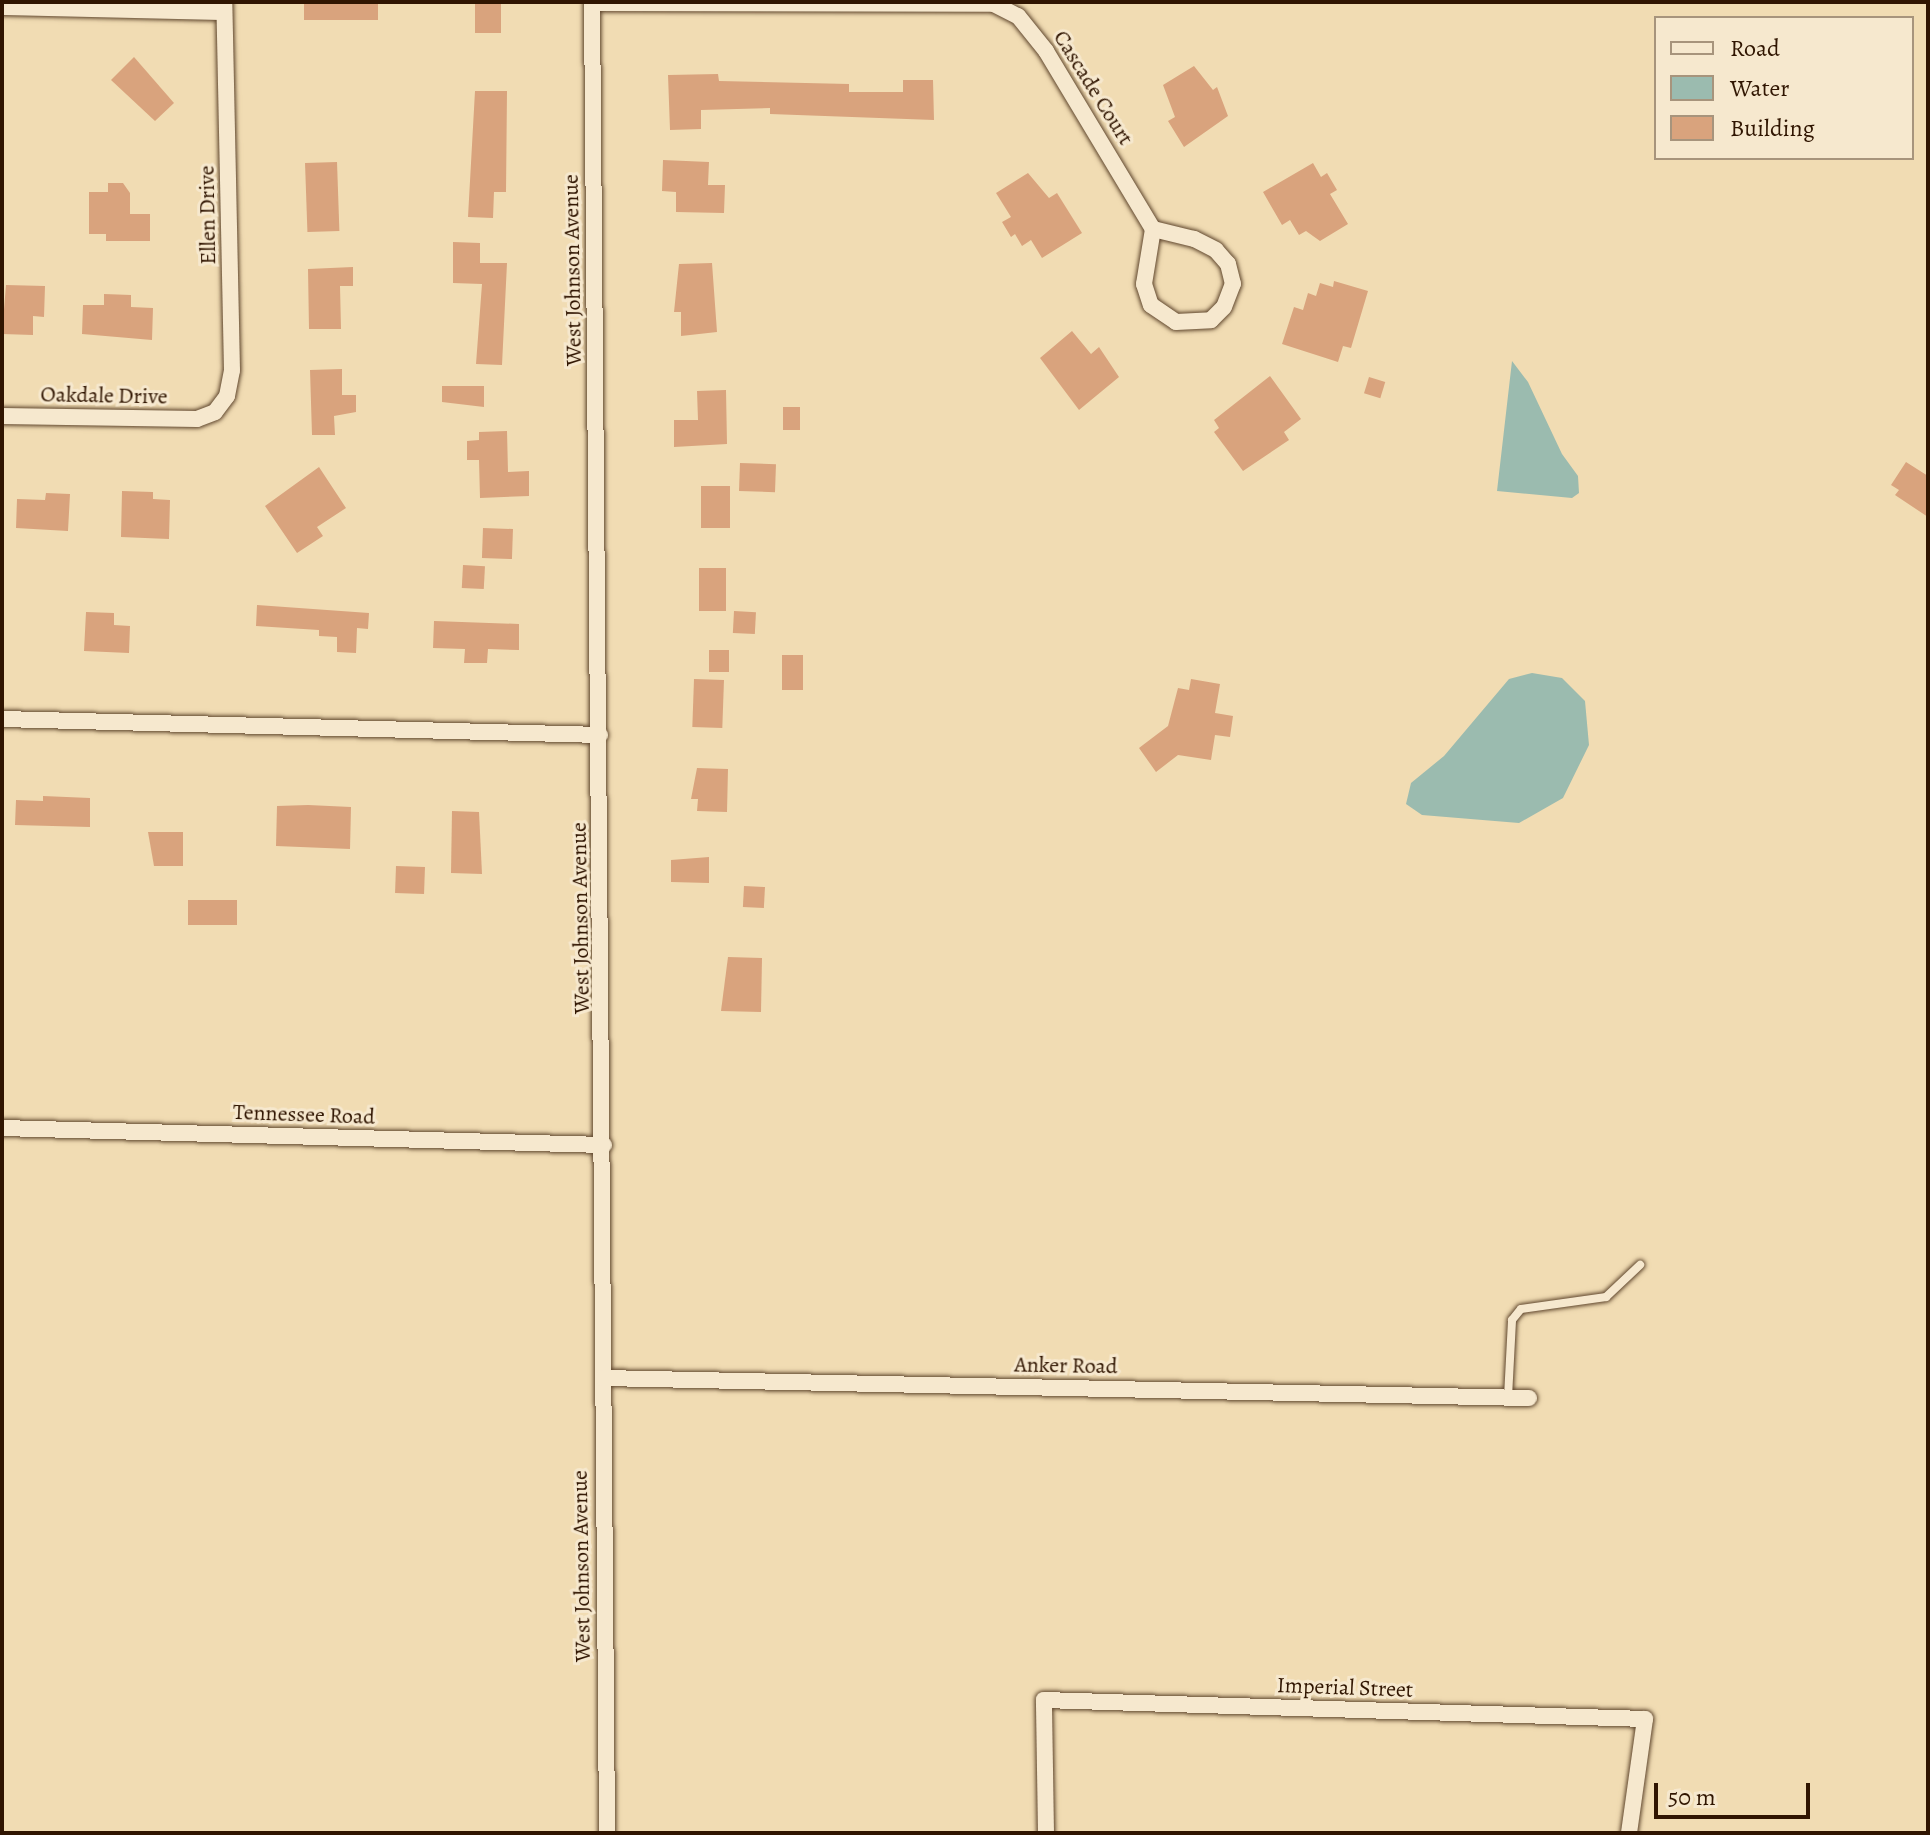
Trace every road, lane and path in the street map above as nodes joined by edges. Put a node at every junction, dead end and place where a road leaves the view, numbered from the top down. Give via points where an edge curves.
1 (592, 2) edge
2 (971, 2) edge
3 (2, 7) edge
4 (224, 7) edge
5 (1153, 229) junction
6 (2, 416) edge
7 (206, 417) joint
8 (2, 719) edge
9 (600, 735) junction
10 (2, 1128) edge
11 (604, 1145) junction
12 (1640, 1265) dead end
13 (603, 1378) junction
14 (1508, 1397) junction
15 (1529, 1398) dead end
16 (607, 1833) edge
17 (1046, 1833) edge
18 (1629, 1833) edge

1 - 2 street, Cascade Court
1 - 9 street, West Johnson Avenue
2 - 5 street, Cascade Court via 994,4 1024,23
3 - 4 street
4 - 7 street, Ellen Drive via 232,370 227,396
5 - 5 street via 1144,284 1151,305 1176,322 1211,320 1224,307 1233,284 1228,264 1216,250 1194,239
6 - 7 street, Oakdale Drive
8 - 9 street
9 - 11 street, West Johnson Avenue
10 - 11 street, Tennessee Road
11 - 13 street, West Johnson Avenue
12 - 14 lane via 1606,1297 1521,1309 1512,1320
13 - 14 street, Anker Road
13 - 16 street, West Johnson Avenue
14 - 15 street, Anker Road
17 - 18 street, Imperial Street via 1044,1700 1645,1719

